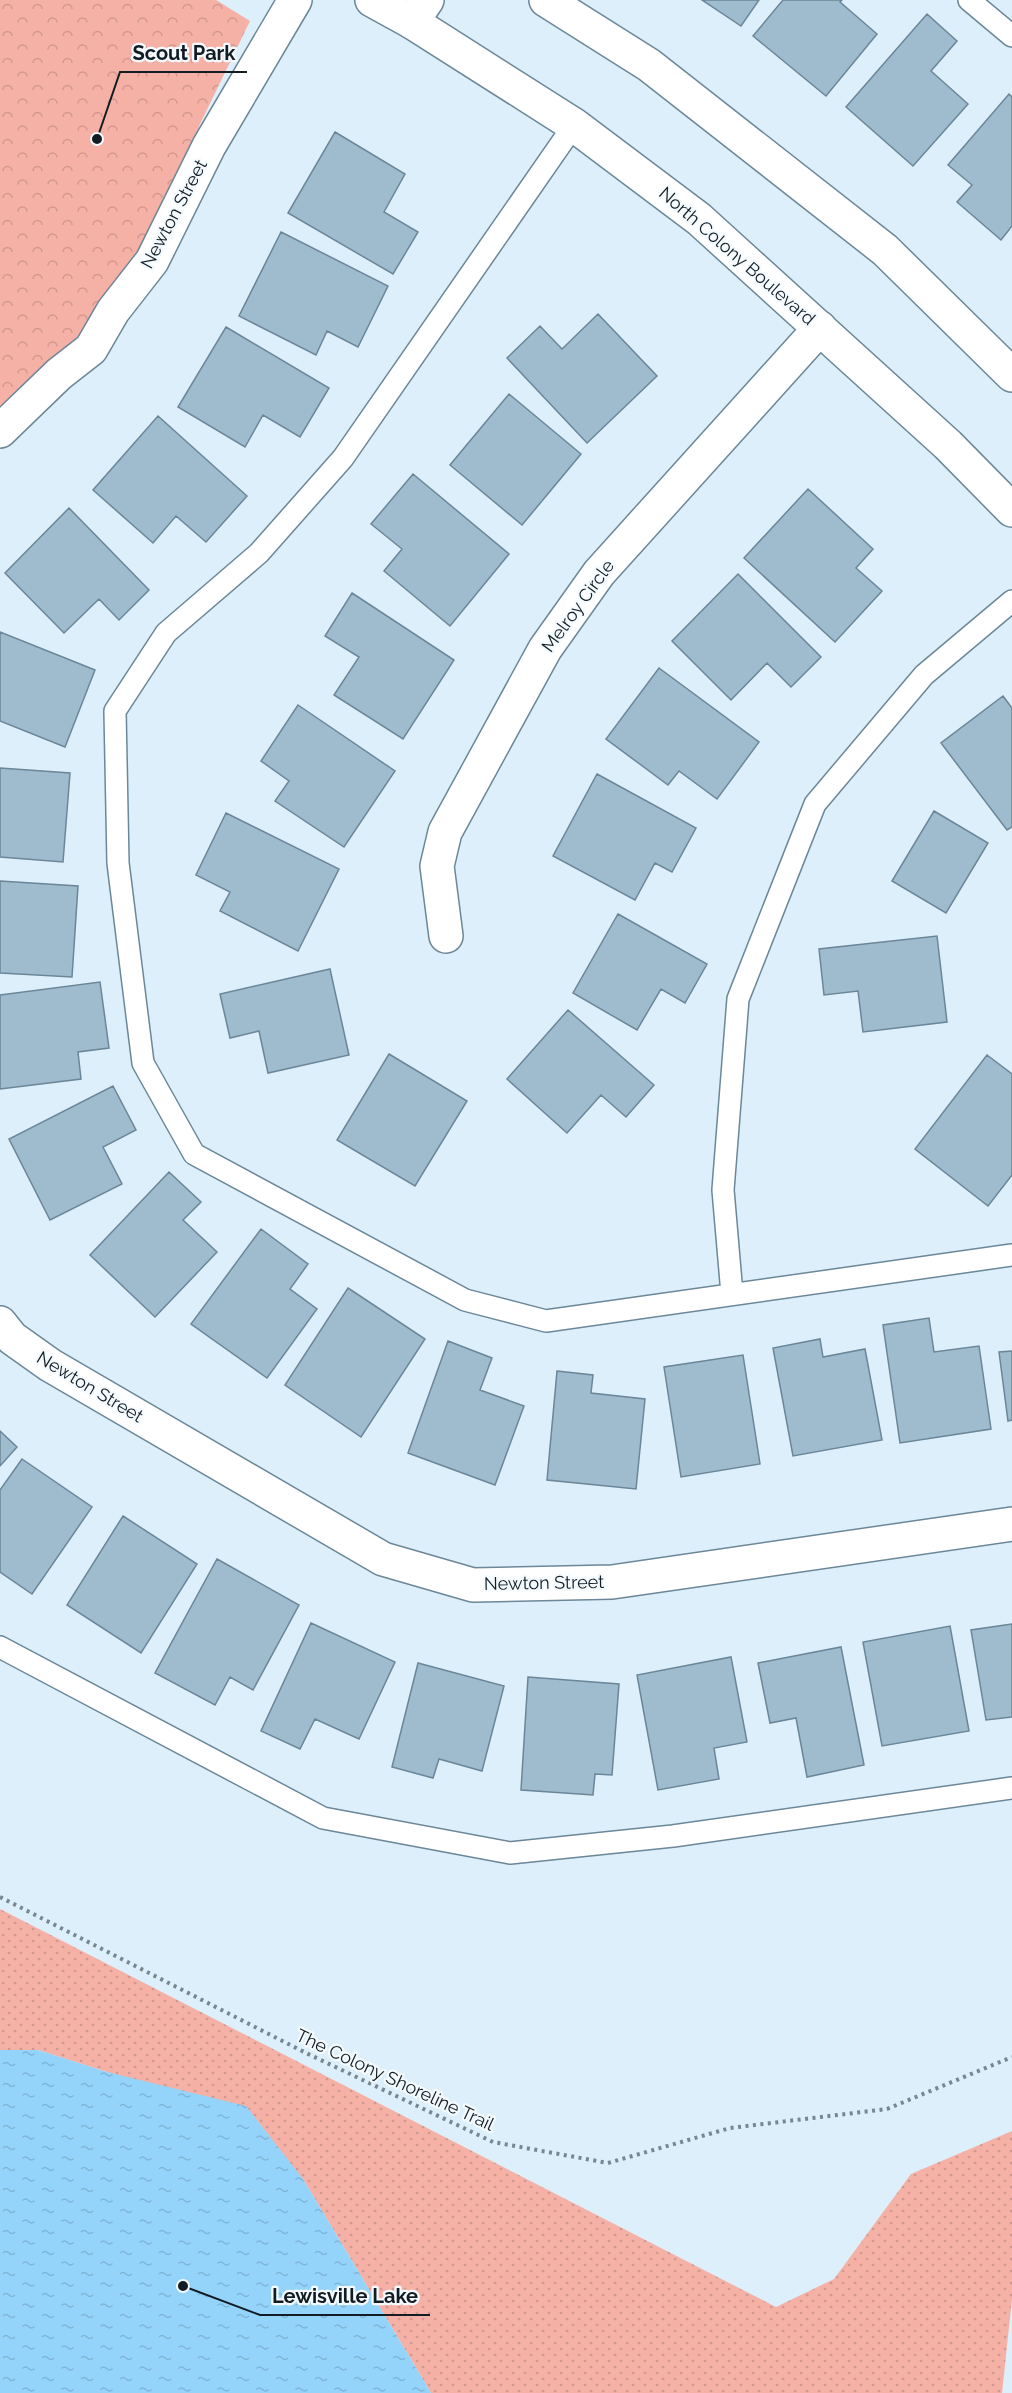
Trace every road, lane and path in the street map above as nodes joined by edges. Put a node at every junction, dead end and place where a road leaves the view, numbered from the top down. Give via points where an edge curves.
1 (295, 0) edge
2 (372, 0) edge
3 (546, 0) edge
4 (969, 0) edge
5 (420, 11) edge
6 (1012, 36) edge
7 (574, 125) junction
8 (820, 328) junction
9 (1012, 375) edge
10 (0, 431) edge
11 (1012, 510) edge
12 (1012, 600) edge
13 (446, 936) dead end
14 (1012, 1255) edge
15 (732, 1294) junction
16 (0, 1323) edge
17 (1012, 1524) edge
18 (0, 1647) edge
19 (1012, 1788) edge
20 (0, 1897) edge
21 (1012, 2057) edge

1 - 10 street, Newton Street via 209,146 152,261 113,311 91,350 59,374
2 - 5 street, North Colony Boulevard
3 - 9 street via 648,65 885,250
4 - 6 lane
5 - 7 street, North Colony Boulevard
7 - 8 street, North Colony Boulevard via 699,219
7 - 15 lane via 343,458 259,553 166,633 115,711 118,863 143,1063 194,1154 465,1300 546,1320
8 - 11 street, North Colony Boulevard via 948,445
8 - 13 street, Melroy Circle via 599,573 546,649 445,832 437,866
12 - 15 lane via 924,675 815,804 738,999 723,1190
14 - 15 lane
16 - 17 street, Newton Street via 12,1338 50,1365 383,1559 473,1585 612,1582
18 - 19 lane via 324,1818 510,1853 674,1836
20 - 21 path, The Colony Shoreline Trail via 306,2053 493,2142 608,2163 730,2128 887,2109

